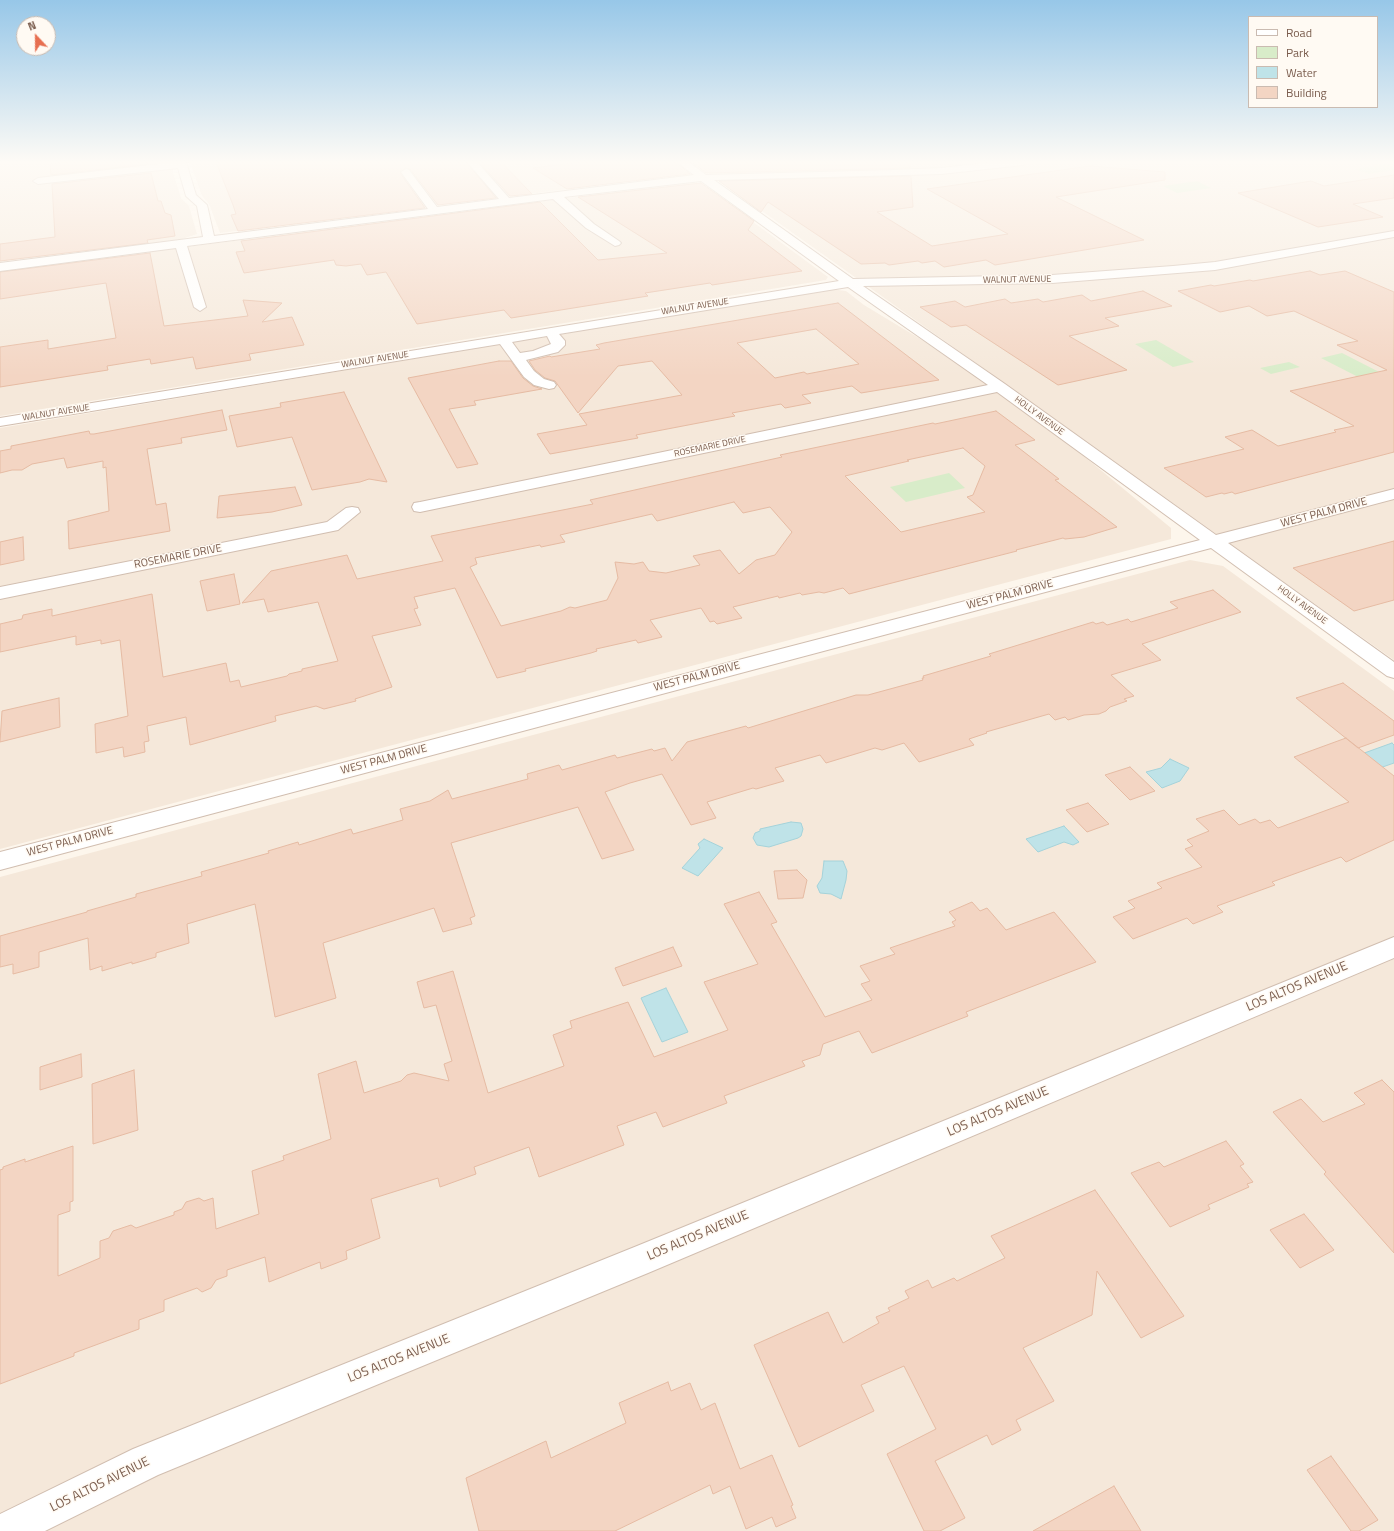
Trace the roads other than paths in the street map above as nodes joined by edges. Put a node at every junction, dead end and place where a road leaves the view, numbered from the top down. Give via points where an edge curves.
1 (208, 233) edge
2 (258, 233) edge
3 (601, 233) edge
4 (781, 233) edge
5 (1394, 234) edge
6 (209, 240) junction
7 (615, 243) dead end
8 (180, 244) junction
9 (0, 267) edge
10 (850, 283) junction
11 (200, 306) dead end
12 (550, 331) junction
13 (502, 339) junction
14 (516, 357) junction
15 (549, 385) dead end
16 (1000, 387) junction
17 (0, 422) edge
18 (1394, 494) edge
19 (420, 507) dead end
20 (352, 512) dead end
21 (1214, 542) junction
22 (0, 593) edge
23 (1394, 672) edge
24 (0, 861) edge
25 (1394, 947) edge
26 (5, 1531) edge

1 - 6 street
2 - 6 street
3 - 7 street
4 - 10 street, HOLLY AVENUE
5 - 10 street, WALNUT AVENUE via 1173,270 1052,279
6 - 8 street
8 - 9 street
8 - 11 street
10 - 12 street, WALNUT AVENUE
10 - 16 street, HOLLY AVENUE
12 - 13 street, WALNUT AVENUE
12 - 14 street via 558,341 558,345 553,349 535,355
13 - 14 street
13 - 17 street, WALNUT AVENUE
14 - 15 street via 529,374 539,382
16 - 19 street, ROSEMARIE DRIVE
16 - 21 street, HOLLY AVENUE
18 - 21 street, WEST PALM DRIVE
20 - 22 street, ROSEMARIE DRIVE via 332,526
21 - 23 street, HOLLY AVENUE
21 - 24 street, WEST PALM DRIVE
25 - 26 street, LOS ALTOS AVENUE via 644,1259 146,1462

